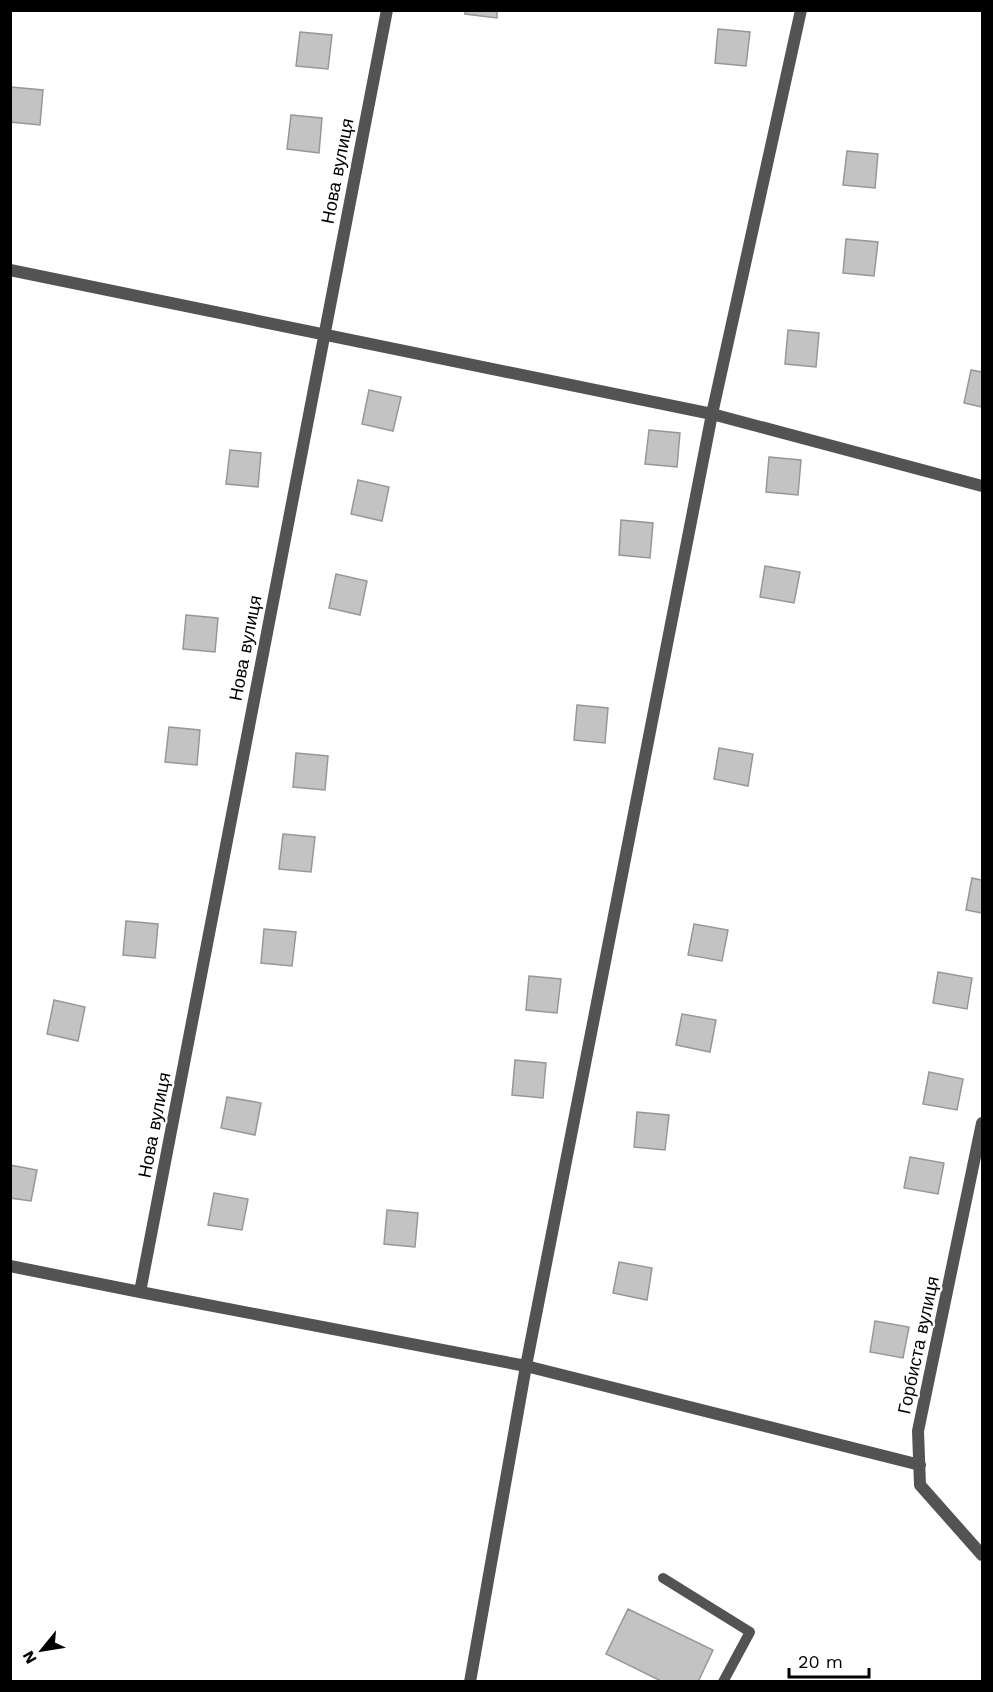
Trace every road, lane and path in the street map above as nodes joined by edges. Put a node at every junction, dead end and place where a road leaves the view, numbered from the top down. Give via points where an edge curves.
1 (387, 10) edge
2 (801, 10) edge
3 (10, 270) edge
4 (323, 334) junction
5 (712, 414) junction
6 (982, 486) edge
7 (982, 1123) edge
8 (10, 1266) edge
9 (140, 1293) junction
10 (526, 1366) junction
11 (920, 1465) junction
12 (982, 1554) edge
13 (663, 1578) dead end
14 (470, 1682) edge
15 (723, 1682) edge

1 - 4 street, Нова вулиця
2 - 5 street
3 - 4 street
4 - 5 street
4 - 9 street, Нова вулиця
5 - 6 street
5 - 10 street
7 - 11 street, Горбиста вулиця via 918,1431
8 - 9 street
9 - 10 street
10 - 11 street
10 - 14 street
11 - 12 street, Горбиста вулиця via 920,1485
13 - 15 lane via 750,1632

